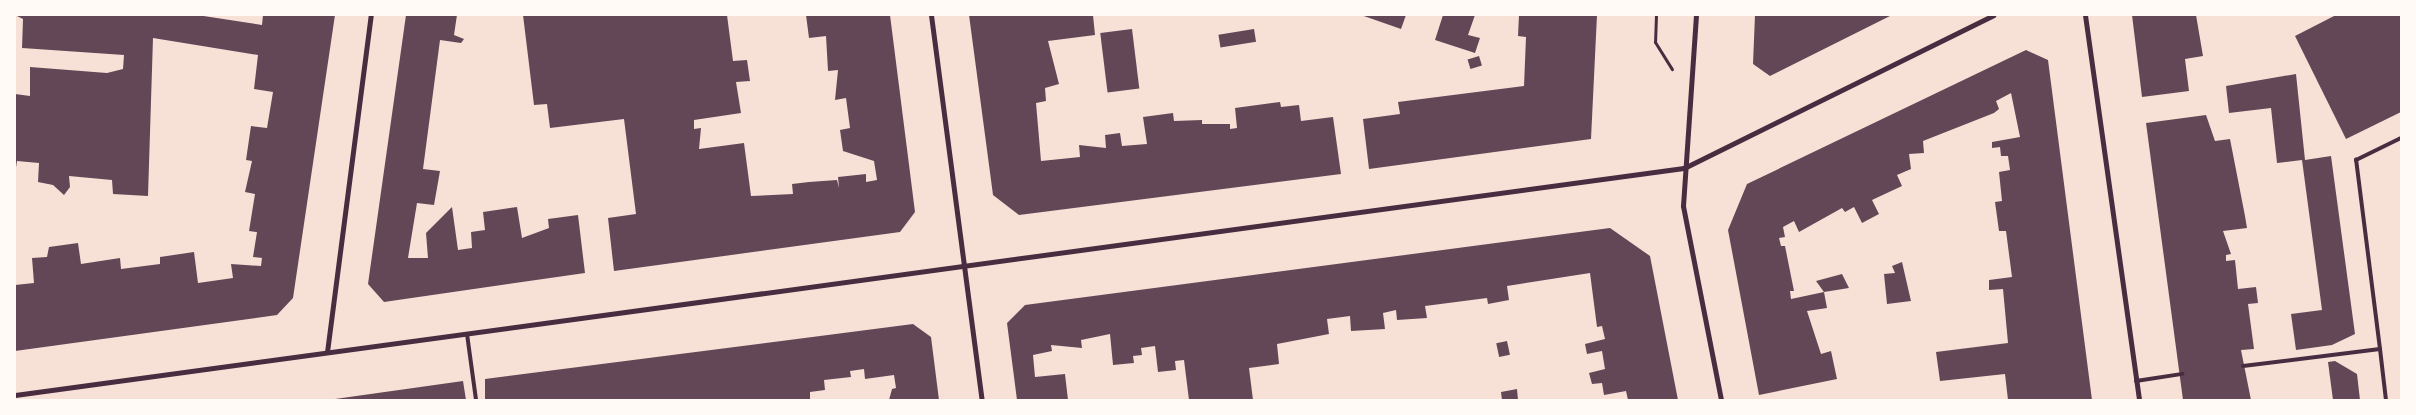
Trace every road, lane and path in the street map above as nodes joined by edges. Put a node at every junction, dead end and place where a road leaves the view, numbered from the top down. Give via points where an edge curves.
1 (371, 15) edge
2 (931, 15) edge
3 (1656, 15) edge
4 (1696, 15) edge
5 (1993, 15) edge
6 (2085, 15) edge
7 (1654, 42) dead end
8 (2401, 138) edge
9 (1684, 168) junction
10 (964, 268) junction
11 (467, 334) junction
12 (2380, 349) junction
13 (327, 352) junction
14 (2243, 366) dead end
15 (2182, 374) dead end
16 (2136, 381) junction
17 (15, 395) edge
18 (476, 400) edge
19 (982, 400) edge
20 (1721, 400) edge
21 (2139, 400) edge
22 (2386, 400) edge

1 - 13 street
2 - 10 street
3 - 7 path
4 - 9 street
5 - 9 street
6 - 16 street
8 - 12 lane via 2356,160
9 - 10 street
9 - 20 street via 1683,206
10 - 11 street
10 - 19 street
11 - 13 street
11 - 18 lane
12 - 14 lane
12 - 22 lane
13 - 17 street
15 - 16 lane
16 - 21 street

